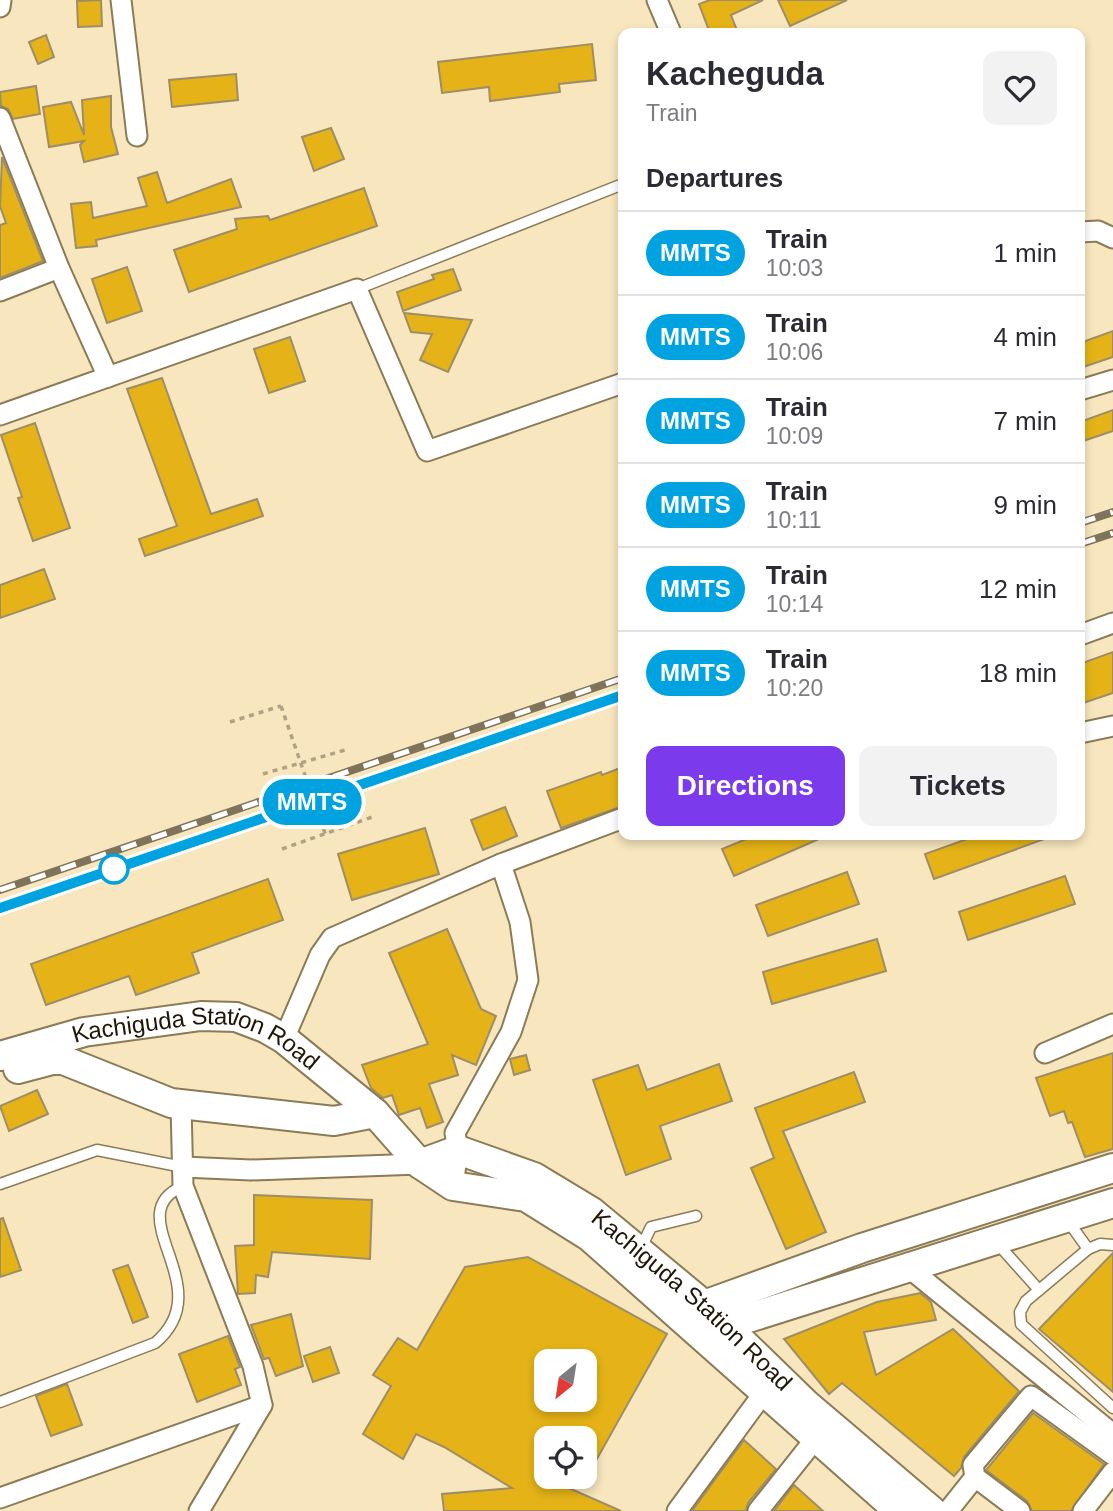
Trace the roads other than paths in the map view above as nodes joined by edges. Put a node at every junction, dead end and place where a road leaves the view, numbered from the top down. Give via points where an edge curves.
1 (1, 0) edge
2 (121, 0) edge
3 (657, 0) edge
4 (0, 7) edge
5 (669, 28) edge
6 (0, 118) edge
7 (137, 136) dead end
8 (618, 186) edge
9 (1085, 232) edge
10 (1113, 238) edge
11 (59, 268) junction
12 (357, 289) junction
13 (0, 291) edge
14 (108, 377) junction
15 (1113, 380) edge
16 (618, 385) edge
17 (1085, 388) edge
18 (0, 415) edge
19 (1113, 623) edge
20 (1085, 633) edge
21 (1113, 726) edge
22 (1085, 732) edge
23 (618, 820) edge
24 (501, 864) junction
25 (1113, 1024) edge
26 (284, 1039) junction
27 (1045, 1053) dead end
28 (0, 1056) edge
29 (0, 1075) edge
30 (181, 1105) junction
31 (375, 1113) junction
32 (457, 1150) junction
33 (420, 1164) junction
34 (1113, 1168) edge
35 (183, 1177) junction
36 (0, 1184) edge
37 (453, 1186) junction
38 (1113, 1203) edge
39 (696, 1216) dead end
40 (1066, 1218) junction
41 (995, 1241) junction
42 (1113, 1245) edge
43 (1088, 1249) junction
44 (640, 1250) junction
45 (909, 1268) junction
46 (1039, 1290) junction
47 (778, 1308) junction
48 (703, 1321) junction
49 (768, 1381) junction
50 (0, 1402) edge
51 (262, 1405) junction
52 (1113, 1408) edge
53 (1113, 1434) edge
54 (816, 1438) junction
55 (1113, 1455) edge
56 (1113, 1472) edge
57 (975, 1478) junction
58 (0, 1498) edge
59 (1015, 1510) edge
60 (199, 1511) edge
61 (677, 1511) edge
62 (758, 1511) edge
63 (900, 1511) edge
64 (932, 1511) edge
65 (948, 1511) edge
66 (1083, 1511) edge

1 - 4 street
2 - 7 street
3 - 5 street
6 - 11 street
8 - 12 lane
9 - 10 street via 1098,231
11 - 13 street
11 - 14 street
12 - 14 street
12 - 16 street via 427,451
14 - 18 street
15 - 17 street
19 - 20 street
21 - 22 street
23 - 24 street
24 - 26 street via 332,938 320,955
24 - 32 street via 520,922 528,980 511,1032 455,1133
25 - 27 street
26 - 28 main road, Kachiguda Station Road via 236,1017 201,1016 76,1034
26 - 31 main road, Kachiguda Station Road
29 - 30 main road, Kachiguda Station Road via 39,1062 63,1060 146,1096
30 - 31 main road, Kachiguda Station Road via 334,1121
30 - 35 street
31 - 33 main road, Kachiguda Station Road
32 - 33 main road
32 - 37 street
32 - 44 main road, Kachiguda Station Road via 560,1191
33 - 35 street
33 - 37 main road, Kachiguda Station Road
34 - 48 main road via 862,1248
35 - 36 lane via 97,1150
35 - 50 lane via 160,1205 157,1219 179,1281 179,1300 167,1333 155,1343
35 - 51 street via 253,1366
37 - 48 main road, Kachiguda Station Road via 526,1197 555,1212
38 - 40 main road
39 - 44 lane via 651,1227
40 - 41 main road
40 - 43 lane
41 - 45 main road
41 - 46 lane
42 - 43 lane
43 - 46 lane
44 - 48 main road, Kachiguda Station Road
45 - 47 main road
45 - 53 street
46 - 52 lane via 1020,1312 1021,1324
47 - 48 main road
47 - 49 main road via 765,1350
48 - 49 main road, Kachiguda Station Road
49 - 54 main road, Kachiguda Station Road
49 - 61 street
49 - 64 main road, Kachiguda Station Road via 807,1405
51 - 58 street
51 - 60 street
54 - 62 street
54 - 63 main road, Kachiguda Station Road
55 - 57 street via 1031,1396 973,1465
56 - 66 street
57 - 59 street
57 - 65 street

